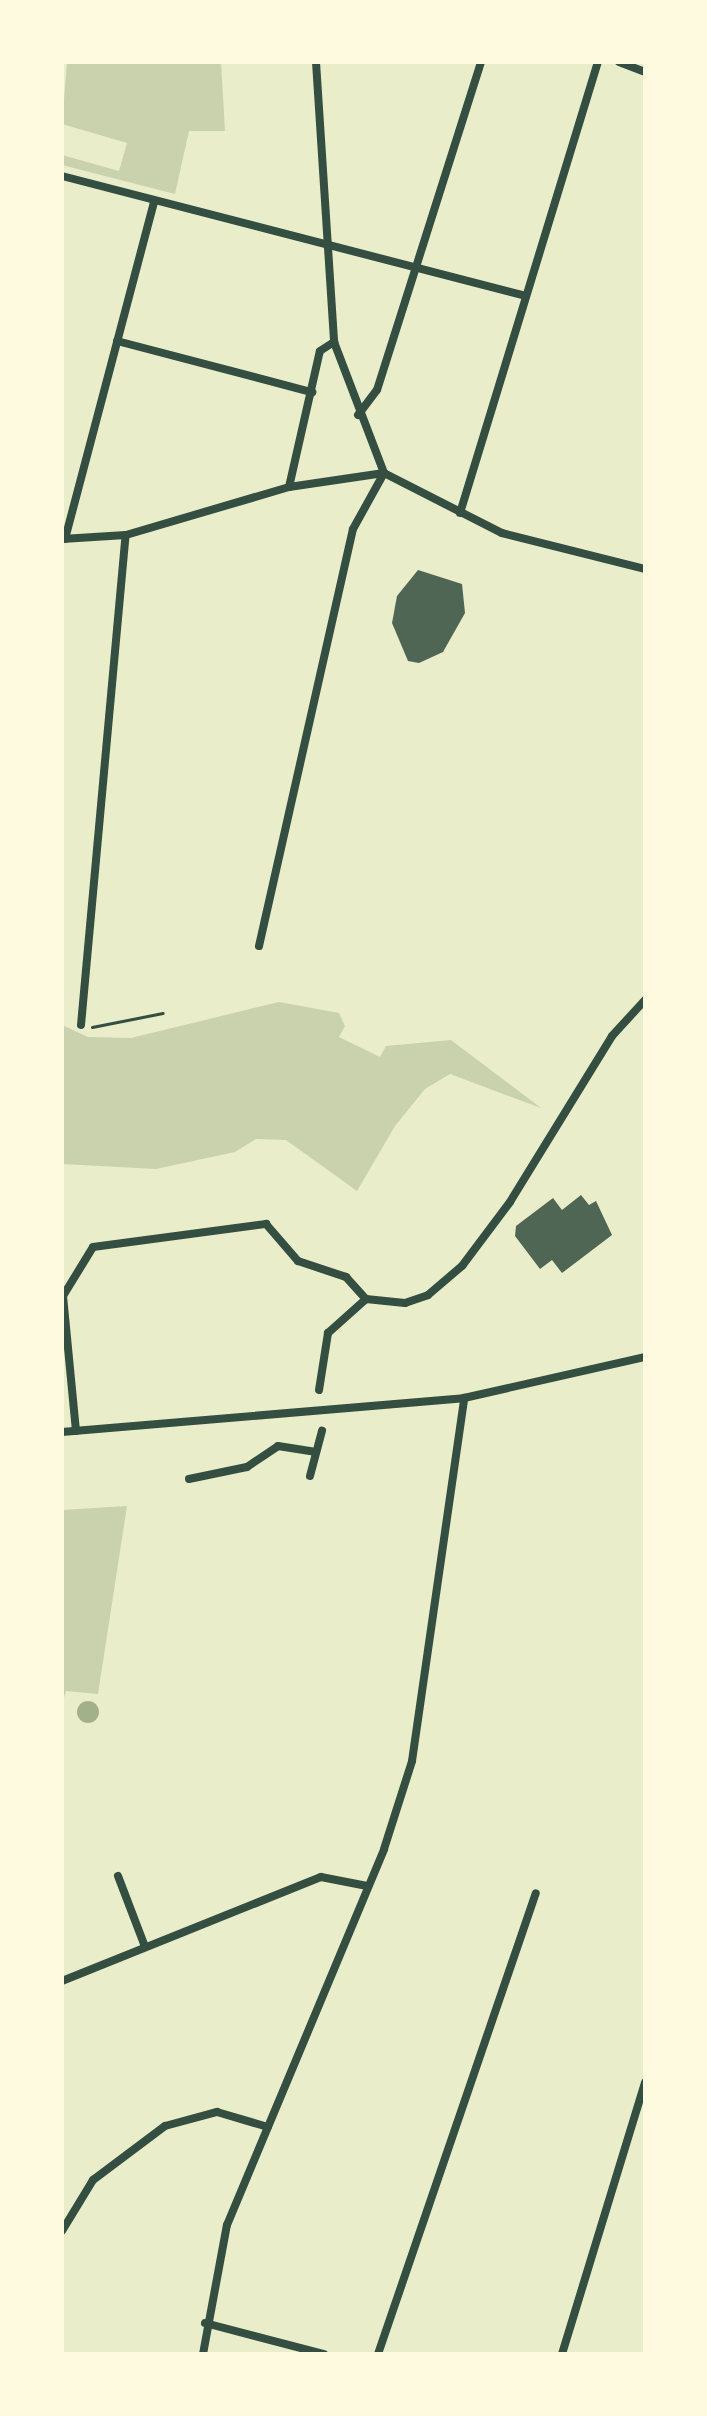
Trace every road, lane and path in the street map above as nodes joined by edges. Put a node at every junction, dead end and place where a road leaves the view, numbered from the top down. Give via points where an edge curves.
1 (316, 62) edge
2 (481, 62) edge
3 (598, 62) edge
4 (619, 62) edge
5 (645, 72) edge
6 (62, 176) edge
7 (154, 201) junction
8 (328, 244) junction
9 (415, 267) junction
10 (526, 296) junction
11 (117, 341) junction
12 (334, 342) junction
13 (312, 392) junction
14 (358, 415) junction
15 (384, 473) junction
16 (289, 487) junction
17 (460, 513) junction
18 (126, 535) junction
19 (63, 539) edge
20 (645, 569) edge
21 (259, 946) dead end
22 (645, 1000) edge
23 (163, 1013) dead end
24 (81, 1025) joint
25 (366, 1299) junction
26 (645, 1357) edge
27 (319, 1390) dead end
28 (464, 1398) junction
29 (76, 1431) junction
30 (322, 1431) dead end
31 (62, 1432) edge
32 (315, 1452) junction
33 (310, 1476) dead end
34 (189, 1479) dead end
35 (118, 1876) dead end
36 (367, 1886) junction
37 (536, 1893) dead end
38 (144, 1944) junction
39 (62, 1981) edge
40 (645, 2082) edge
41 (268, 2127) junction
42 (62, 2231) edge
43 (205, 2323) junction
44 (203, 2354) edge
45 (324, 2354) edge
46 (378, 2354) edge
47 (562, 2354) edge

1 - 8 street
2 - 9 street
3 - 10 street
4 - 5 street
6 - 7 street
7 - 8 street
7 - 11 street
8 - 9 street
8 - 12 street
9 - 10 street
9 - 14 street via 377,390
10 - 17 street
11 - 13 street
11 - 19 street
12 - 13 street via 320,351
12 - 14 street
13 - 16 street
14 - 15 street
15 - 16 street
15 - 17 street
15 - 21 street via 353,529
16 - 18 street
17 - 20 street via 502,533
18 - 19 street
18 - 24 street
22 - 25 street via 612,1036 462,1266 428,1295 405,1303
23 - 24 path
25 - 27 street via 328,1333
25 - 29 street via 346,1277 298,1261 266,1224 100,1243 79,1262 63,1296
26 - 28 street
28 - 29 street
28 - 36 street via 412,1761
29 - 31 street
30 - 32 street
32 - 33 street
32 - 34 street via 278,1446 247,1467
35 - 38 street
36 - 38 street via 321,1877
36 - 41 street
37 - 46 street
38 - 39 street
40 - 47 street
41 - 42 street via 217,2112 165,2126 93,2180
41 - 43 street via 227,2225
43 - 44 street
43 - 45 street

